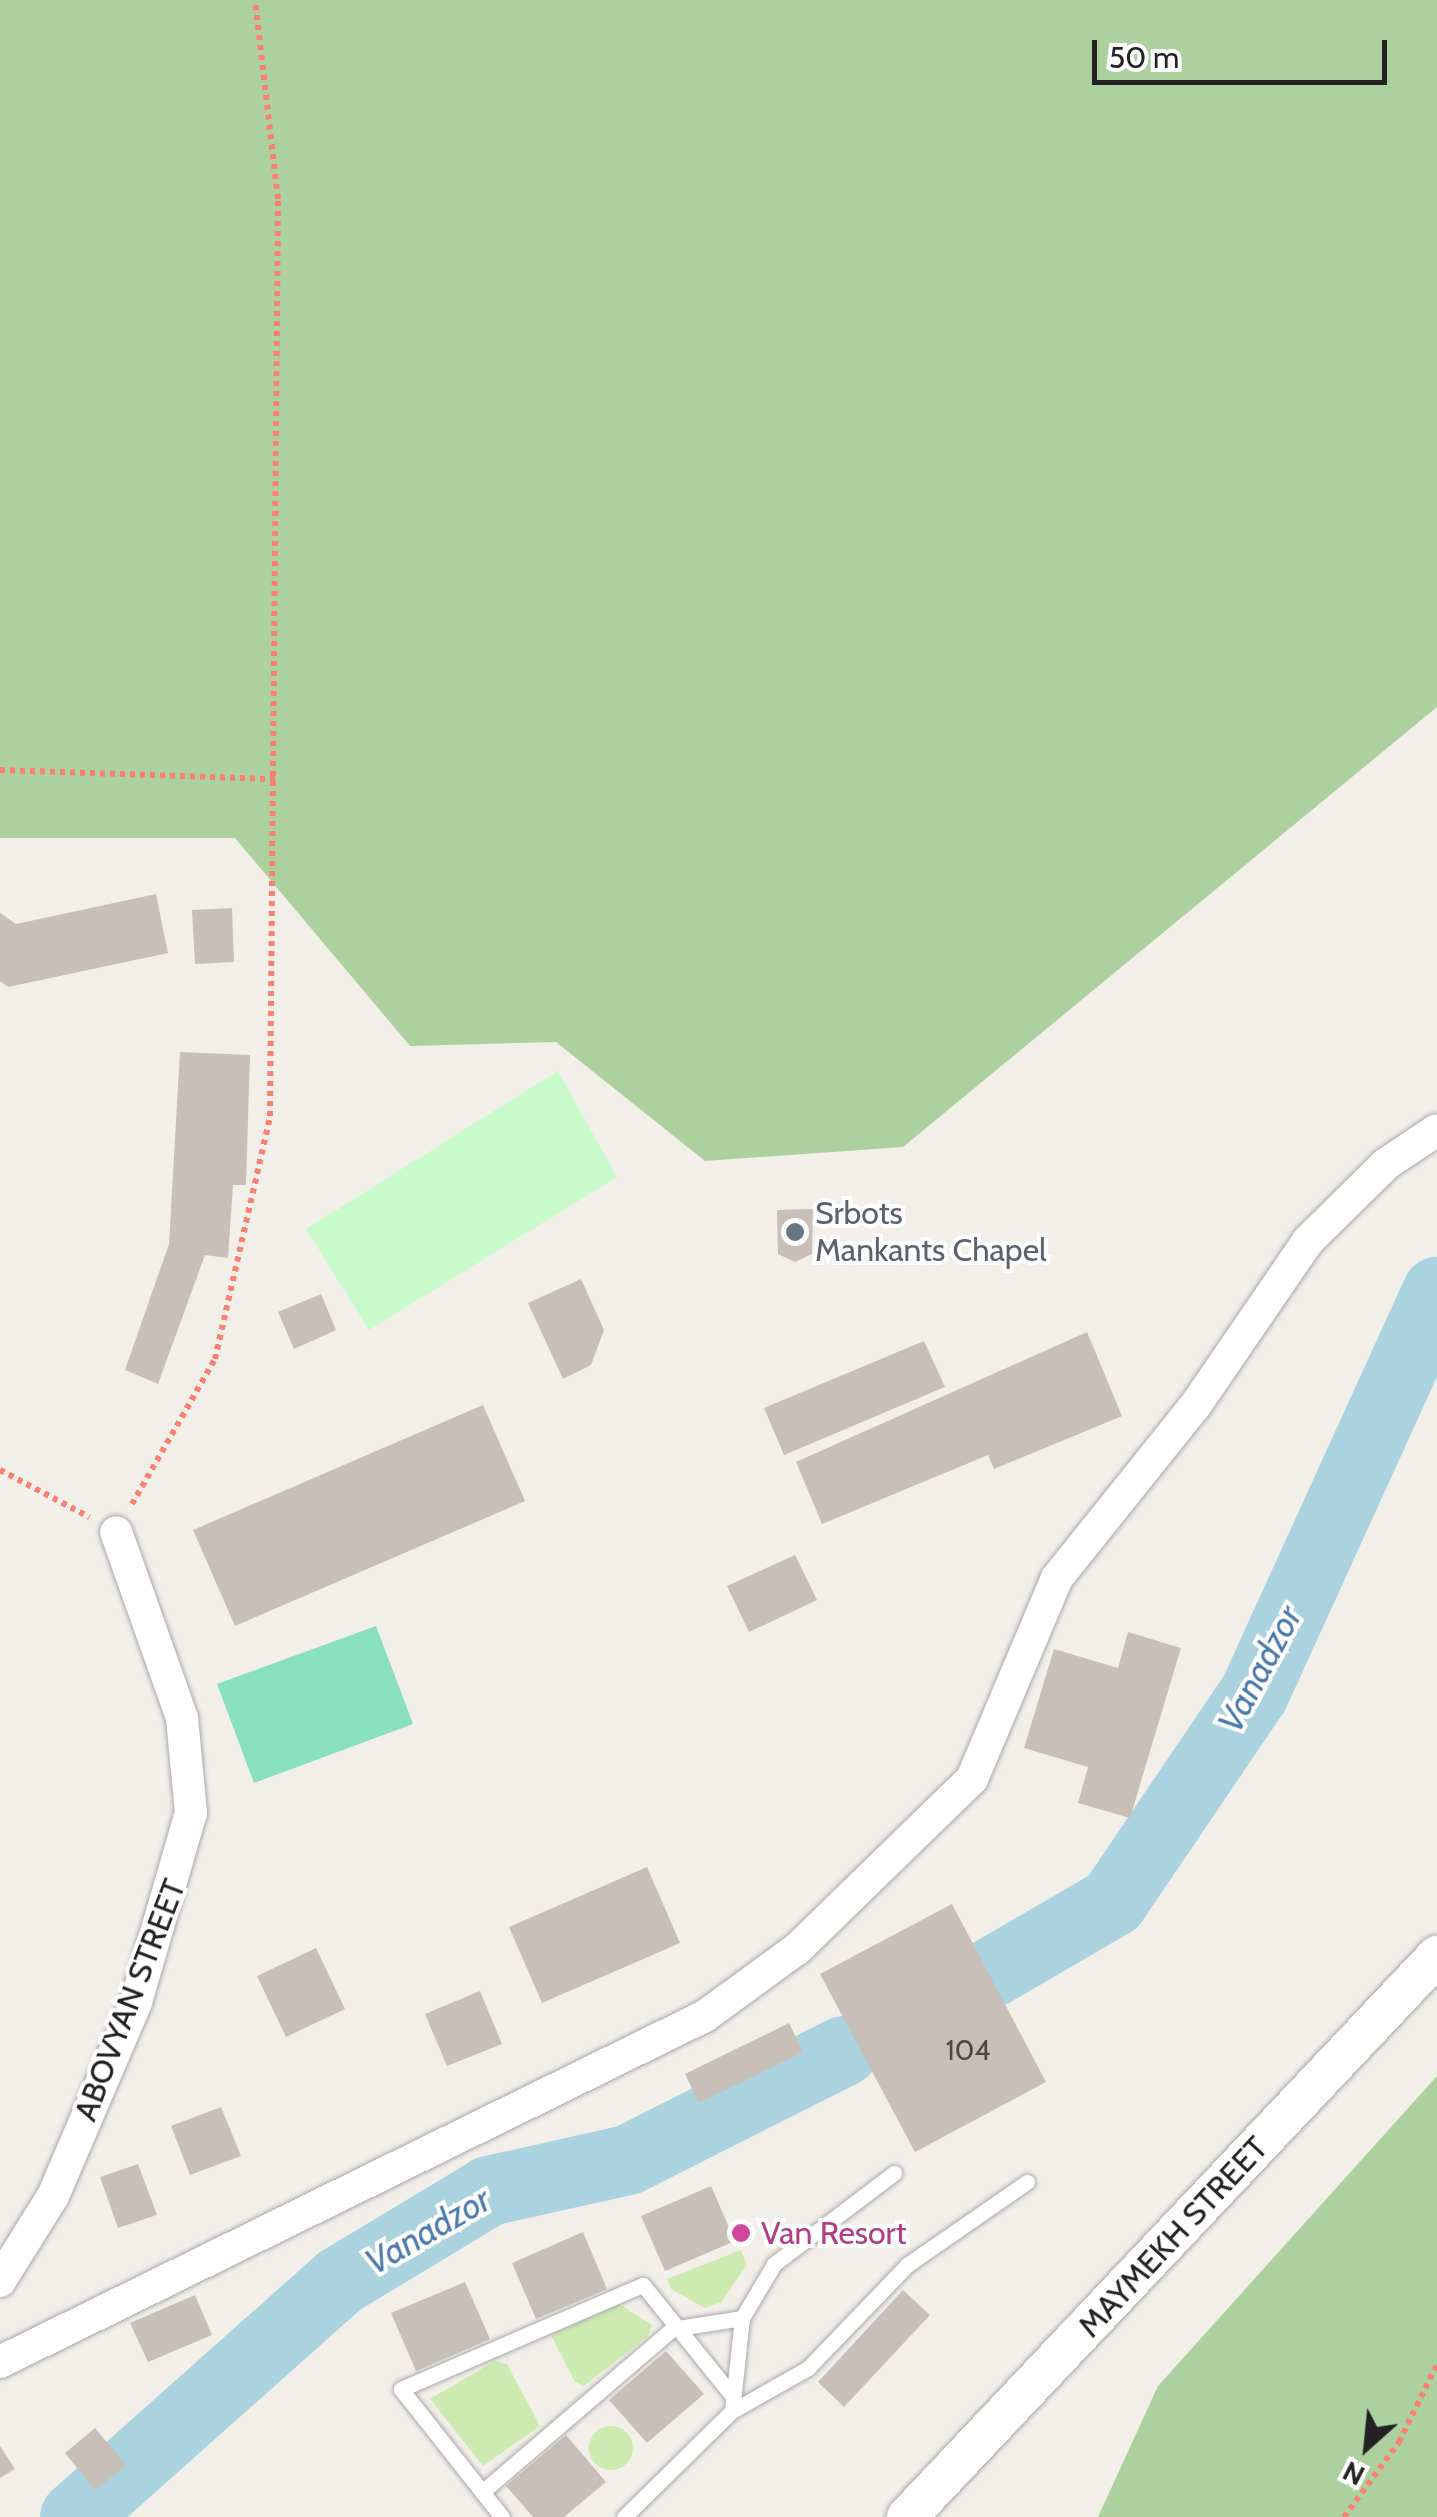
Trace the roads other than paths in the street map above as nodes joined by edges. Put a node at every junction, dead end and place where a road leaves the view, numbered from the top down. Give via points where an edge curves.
1 (1437, 1130) edge
2 (116, 1532) road end
3 (1437, 1956) edge
4 (894, 2174) dead end
5 (1027, 2182) dead end
6 (0, 2281) edge
7 (742, 2318) junction
8 (672, 2329) junction
9 (0, 2362) edge
10 (731, 2394) junction
11 (732, 2411) junction
12 (482, 2492) junction
13 (502, 2517) edge
14 (624, 2517) edge
15 (906, 2517) edge

1 - 9 street via 1386,1164 1308,1241 1195,1406 1058,1578 972,1779 797,1949 705,2016
2 - 6 street, ABOVYAN STREET via 182,1718 191,1813 136,2002 53,2196
3 - 15 street, MAYMEKH STREET
4 - 7 lane via 774,2264
5 - 11 lane via 907,2265 808,2368
7 - 8 lane
7 - 10 lane
8 - 10 lane
8 - 12 lane
8 - 12 lane via 644,2285 401,2389
10 - 11 lane
11 - 14 lane
12 - 13 lane

